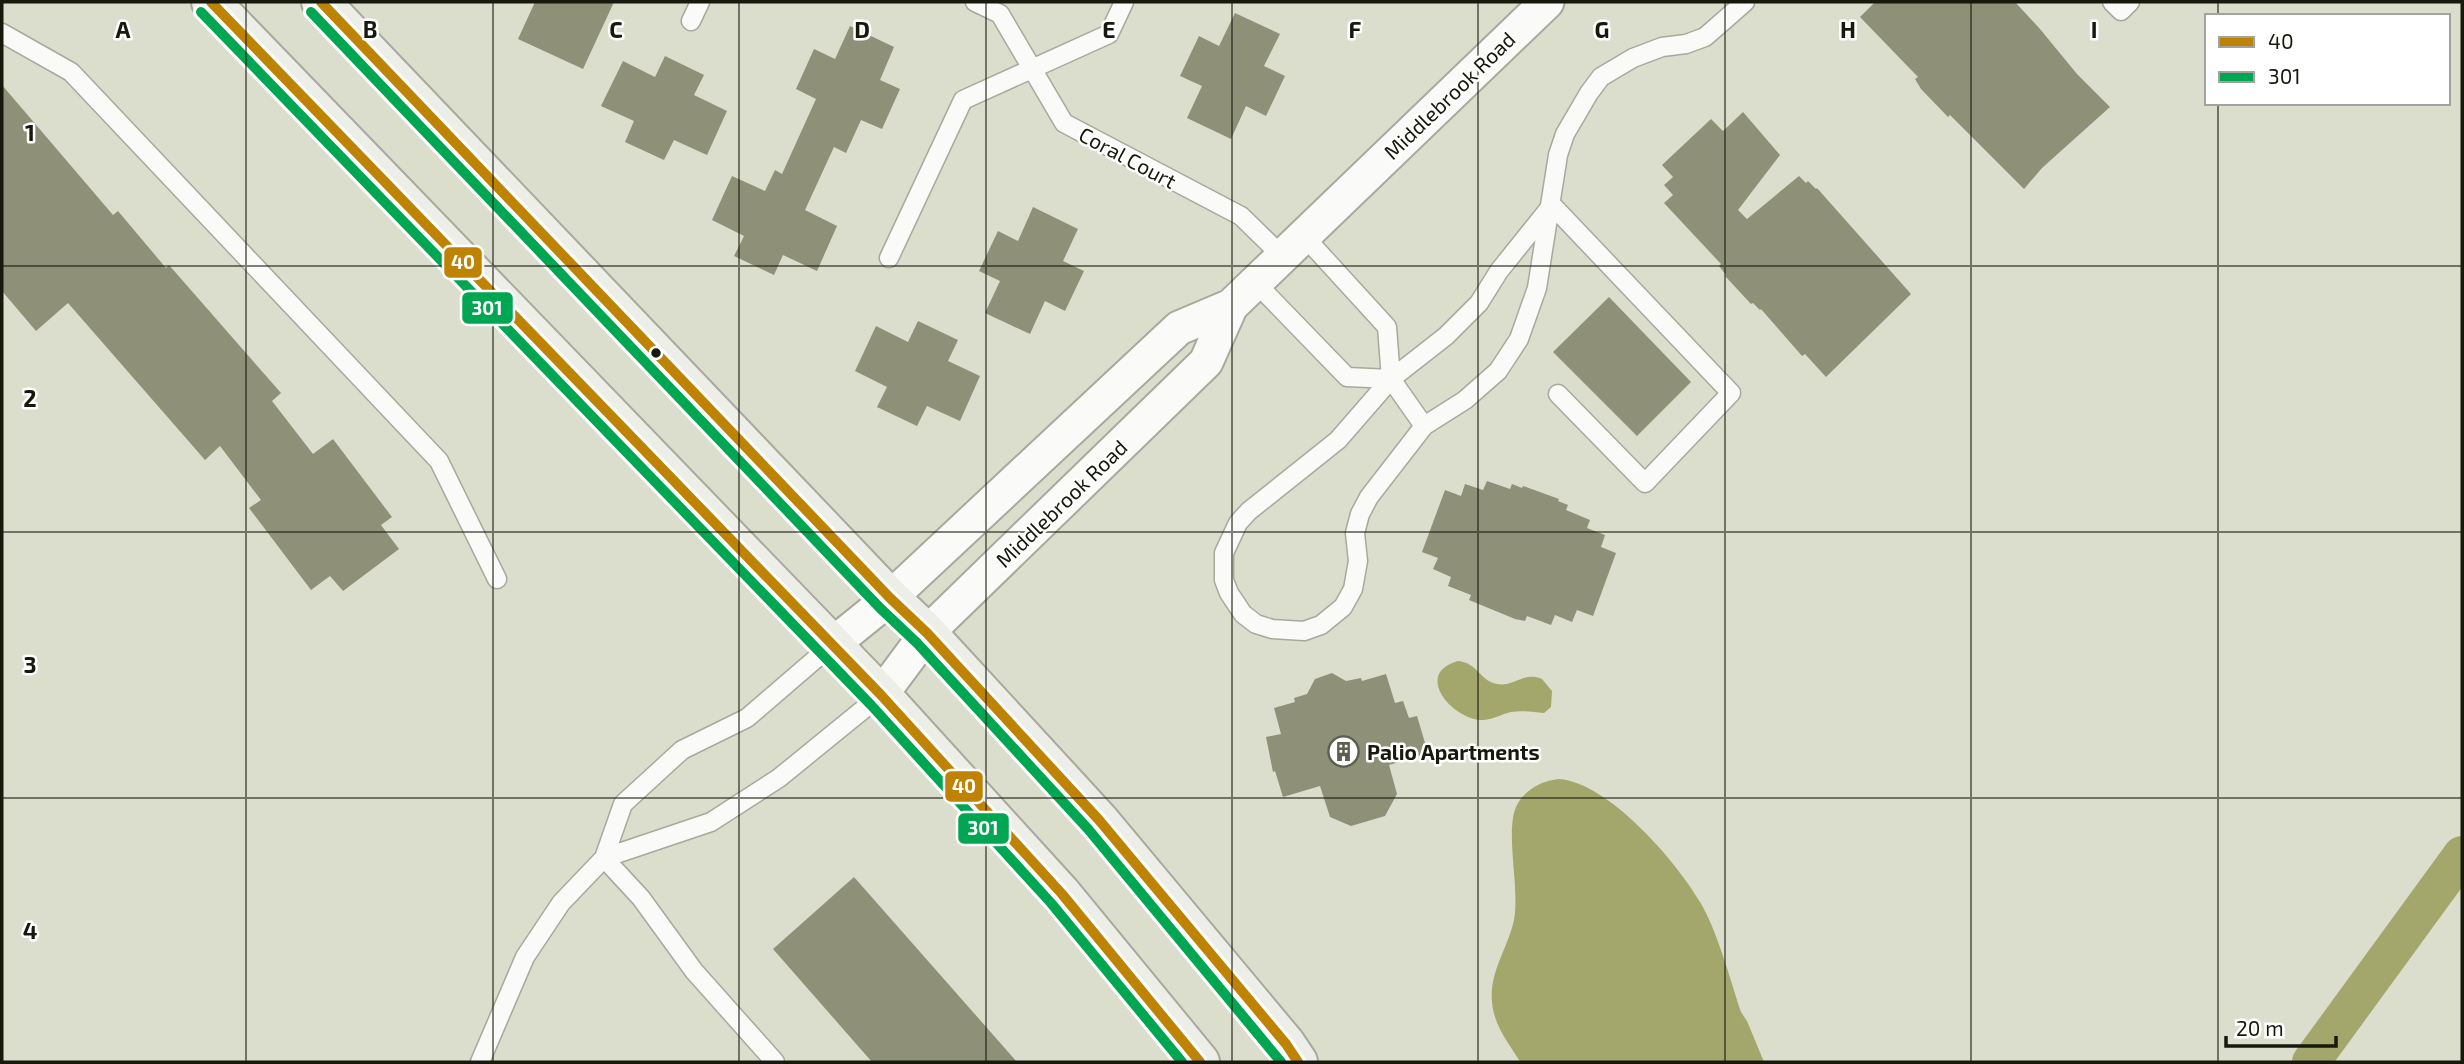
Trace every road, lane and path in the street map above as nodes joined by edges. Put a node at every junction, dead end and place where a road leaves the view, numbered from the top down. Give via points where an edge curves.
1 (211, 2) edge
2 (321, 2) edge
3 (700, 2) edge
4 (975, 2) edge
5 (1124, 2) edge
6 (1547, 2) edge
7 (1745, 2) edge
8 (2112, 2) edge
9 (2130, 2) edge
10 (691, 21) dead end
11 (2, 33) edge
12 (1032, 69) junction
13 (1552, 205) junction
14 (1293, 245) junction
15 (889, 258) dead end
16 (1255, 282) junction
17 (1231, 306) junction
18 (1391, 379) junction
19 (1558, 394) dead end
20 (1424, 426) junction
21 (497, 579) dead end
22 (890, 598) junction
23 (927, 632) junction
24 (833, 644) junction
25 (881, 695) junction
26 (604, 858) junction
27 (480, 1062) edge
28 (775, 1062) edge
29 (1200, 1062) edge
30 (1298, 1062) edge

1 - 24 main road
2 - 22 main road
3 - 10 lane
4 - 12 lane, Coral Court via 1000,14
5 - 12 lane via 1109,34
6 - 14 street, Middlebrook Road
7 - 13 lane via 1705,37 1633,58 1601,77 1566,134 1558,155
8 - 9 lane via 2121,12
11 - 21 lane via 71,72 439,461
12 - 14 lane, Coral Court via 1064,124
12 - 15 lane via 963,100
13 - 18 lane via 1479,303
13 - 19 lane via 1731,393 1645,483
13 - 20 lane via 1537,288 1519,339 1498,371 1465,400
14 - 16 street, Middlebrook Road
14 - 18 lane, Coral Court via 1387,327
16 - 17 street, Middlebrook Road
16 - 18 lane via 1347,377
17 - 22 street, Middlebrook Road via 1179,328
17 - 23 street, Middlebrook Road via 1206,362
18 - 20 lane
18 - 20 lane via 1338,440 1238,523 1224,553 1223,568 1229,593 1243,614 1272,629 1304,631 1321,625 1343,607 1355,580 1355,533 1360,514
22 - 23 main road
22 - 24 street, Middlebrook Road
23 - 25 street, Middlebrook Road
23 - 30 main road via 1099,820
24 - 25 main road
24 - 26 lane via 747,718 682,750 623,804
25 - 26 lane via 779,778 711,822
25 - 29 main road via 1062,894
26 - 27 lane via 561,902 525,957
26 - 28 lane via 641,898 694,971

